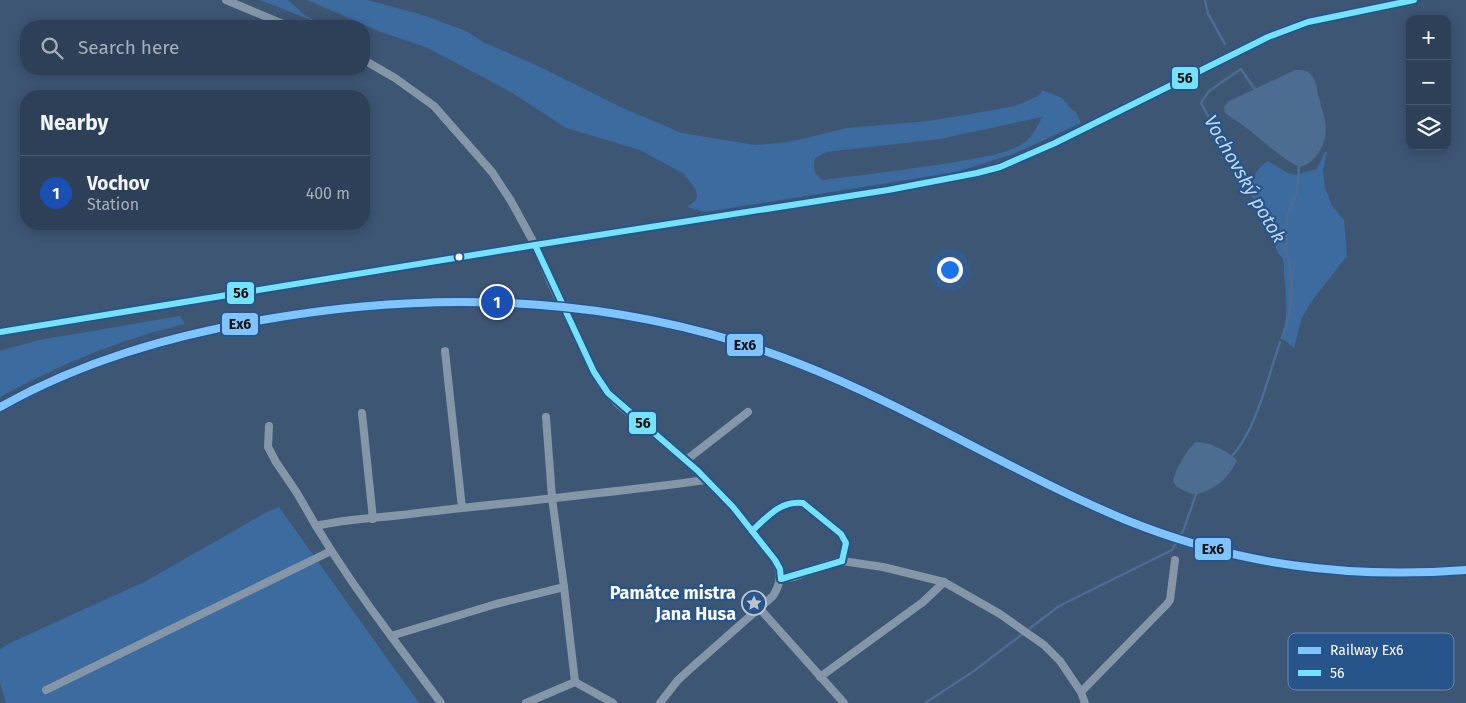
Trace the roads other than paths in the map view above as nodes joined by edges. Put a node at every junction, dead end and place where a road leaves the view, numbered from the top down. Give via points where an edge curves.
1 (226, 0) edge
2 (1414, 0) edge
3 (274, 20) edge
4 (370, 63) edge
5 (535, 245) junction
6 (0, 332) edge
7 (445, 351) dead end
8 (748, 412) dead end
9 (362, 413) dead end
10 (546, 417) dead end
11 (269, 426) dead end
12 (685, 461) junction
13 (706, 480) junction
14 (552, 498) junction
15 (462, 508) junction
16 (373, 519) junction
17 (316, 526) junction
18 (752, 531) junction
19 (331, 551) junction
20 (1175, 560) dead end
21 (842, 561) junction
22 (781, 579) junction
23 (944, 582) junction
24 (564, 588) junction
25 (760, 609) junction
26 (391, 636) junction
27 (820, 677) junction
28 (575, 682) junction
29 (46, 690) dead end
30 (1081, 692) junction
31 (441, 703) edge
32 (526, 703) edge
33 (613, 703) edge
34 (660, 703) edge
35 (844, 703) edge
36 (1085, 703) edge

1 - 3 street
2 - 5 main road via 1308,22 1268,37 1000,167 879,192
4 - 5 street via 434,106 492,172
5 - 6 main road
5 - 12 street via 600,383 617,403
7 - 15 street
8 - 12 street
9 - 16 street
10 - 14 street
11 - 17 street via 268,447
12 - 13 street
13 - 14 street
13 - 18 street
14 - 15 street
14 - 24 street
15 - 16 street
16 - 17 street
17 - 19 street
18 - 21 street via 784,504 797,501 841,534 846,543
18 - 22 street via 775,560
19 - 26 street
19 - 29 street
20 - 30 street via 1170,600
21 - 22 street
21 - 23 street
22 - 25 street via 773,596
23 - 27 street via 924,602
23 - 30 street via 1000,614 1044,645 1060,661
24 - 26 street via 496,604
24 - 28 street
25 - 27 street
25 - 34 street via 678,680
26 - 31 street
27 - 35 street
28 - 32 street
28 - 33 street
30 - 36 street

